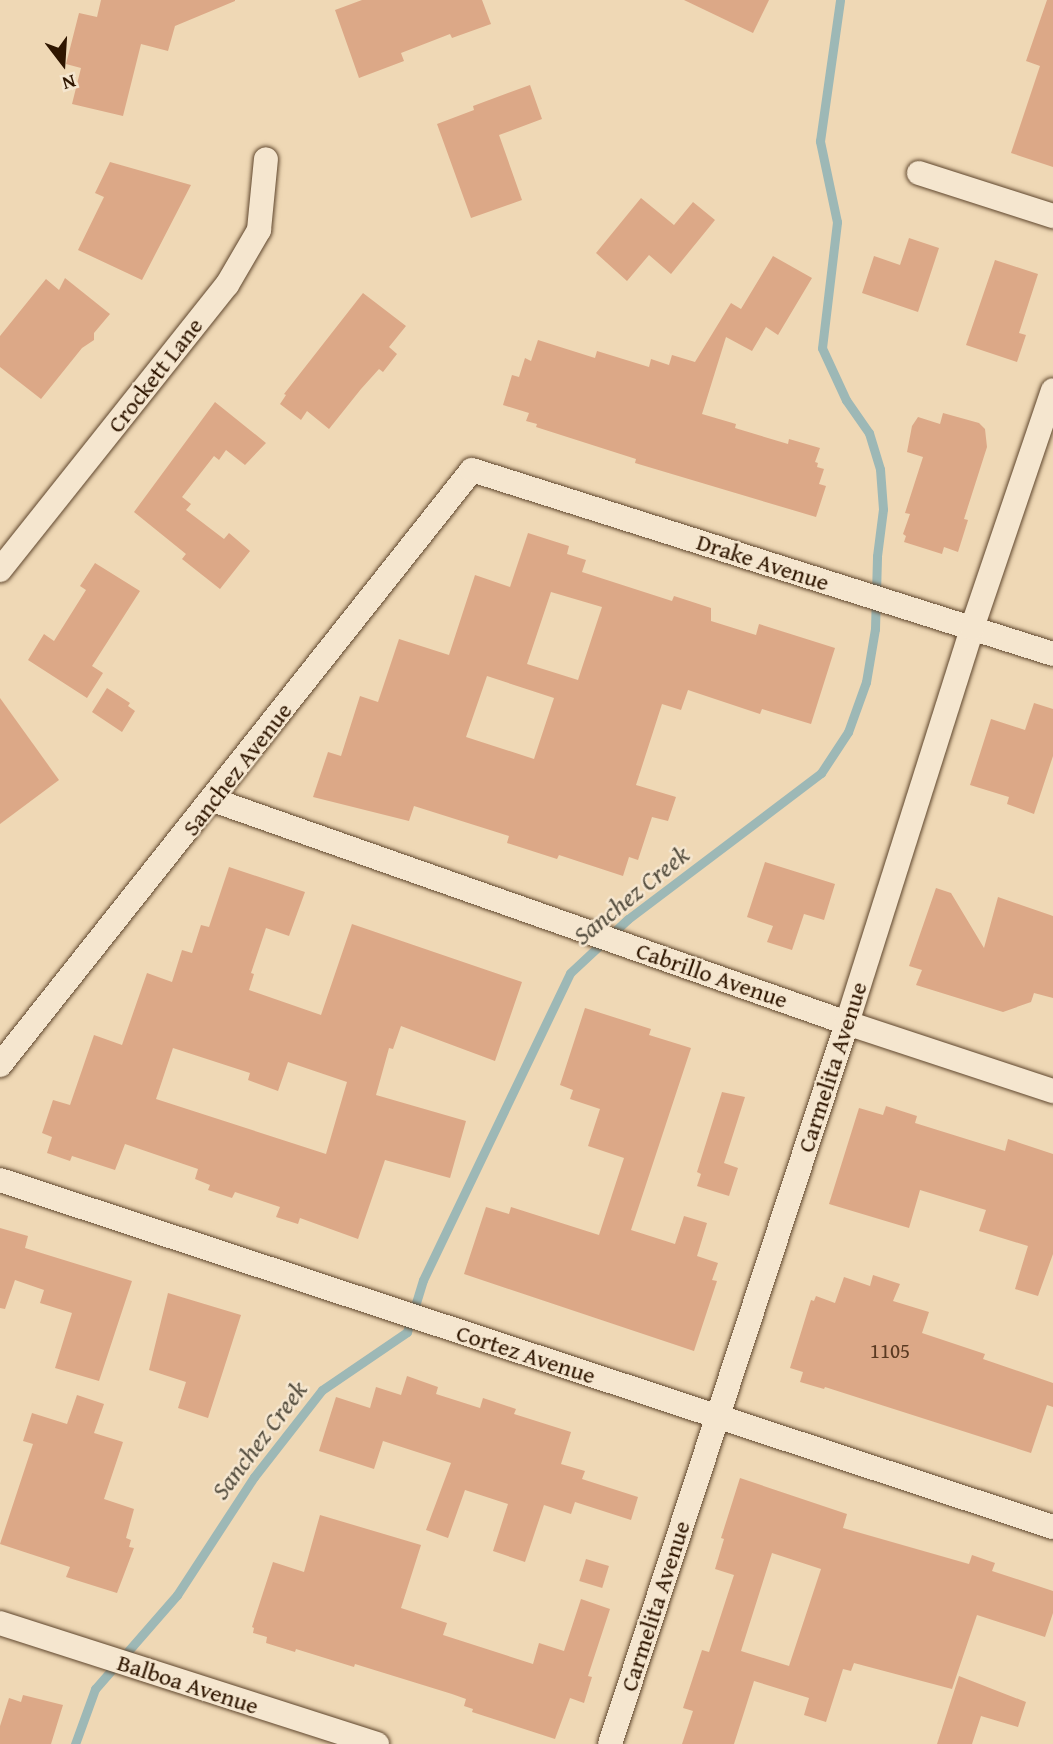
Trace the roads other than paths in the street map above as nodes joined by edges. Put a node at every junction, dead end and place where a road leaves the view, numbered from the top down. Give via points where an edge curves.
1 (266, 159) dead end
2 (919, 173) dead end
3 (1053, 216) edge
4 (1053, 390) edge
5 (472, 470) joint
6 (0, 570) edge
7 (972, 628) junction
8 (1053, 654) edge
9 (213, 800) junction
10 (847, 1023) junction
11 (0, 1065) edge
12 (1053, 1091) edge
13 (0, 1180) edge
14 (717, 1417) junction
15 (1053, 1527) edge
16 (0, 1623) edge
17 (377, 1744) edge
18 (610, 1744) edge

1 - 6 street, Crockett Lane via 258,230 227,285
2 - 3 street
4 - 7 street, Carmelita Avenue
5 - 7 street, Drake Avenue
5 - 9 street, Sanchez Avenue
7 - 8 street, Drake Avenue
7 - 10 street, Carmelita Avenue
9 - 10 street, Cabrillo Avenue
9 - 11 street, Sanchez Avenue
10 - 12 street, Cabrillo Avenue
10 - 14 street, Carmelita Avenue
13 - 14 street, Cortez Avenue
14 - 15 street, Cortez Avenue
14 - 18 street, Carmelita Avenue
16 - 17 street, Balboa Avenue

